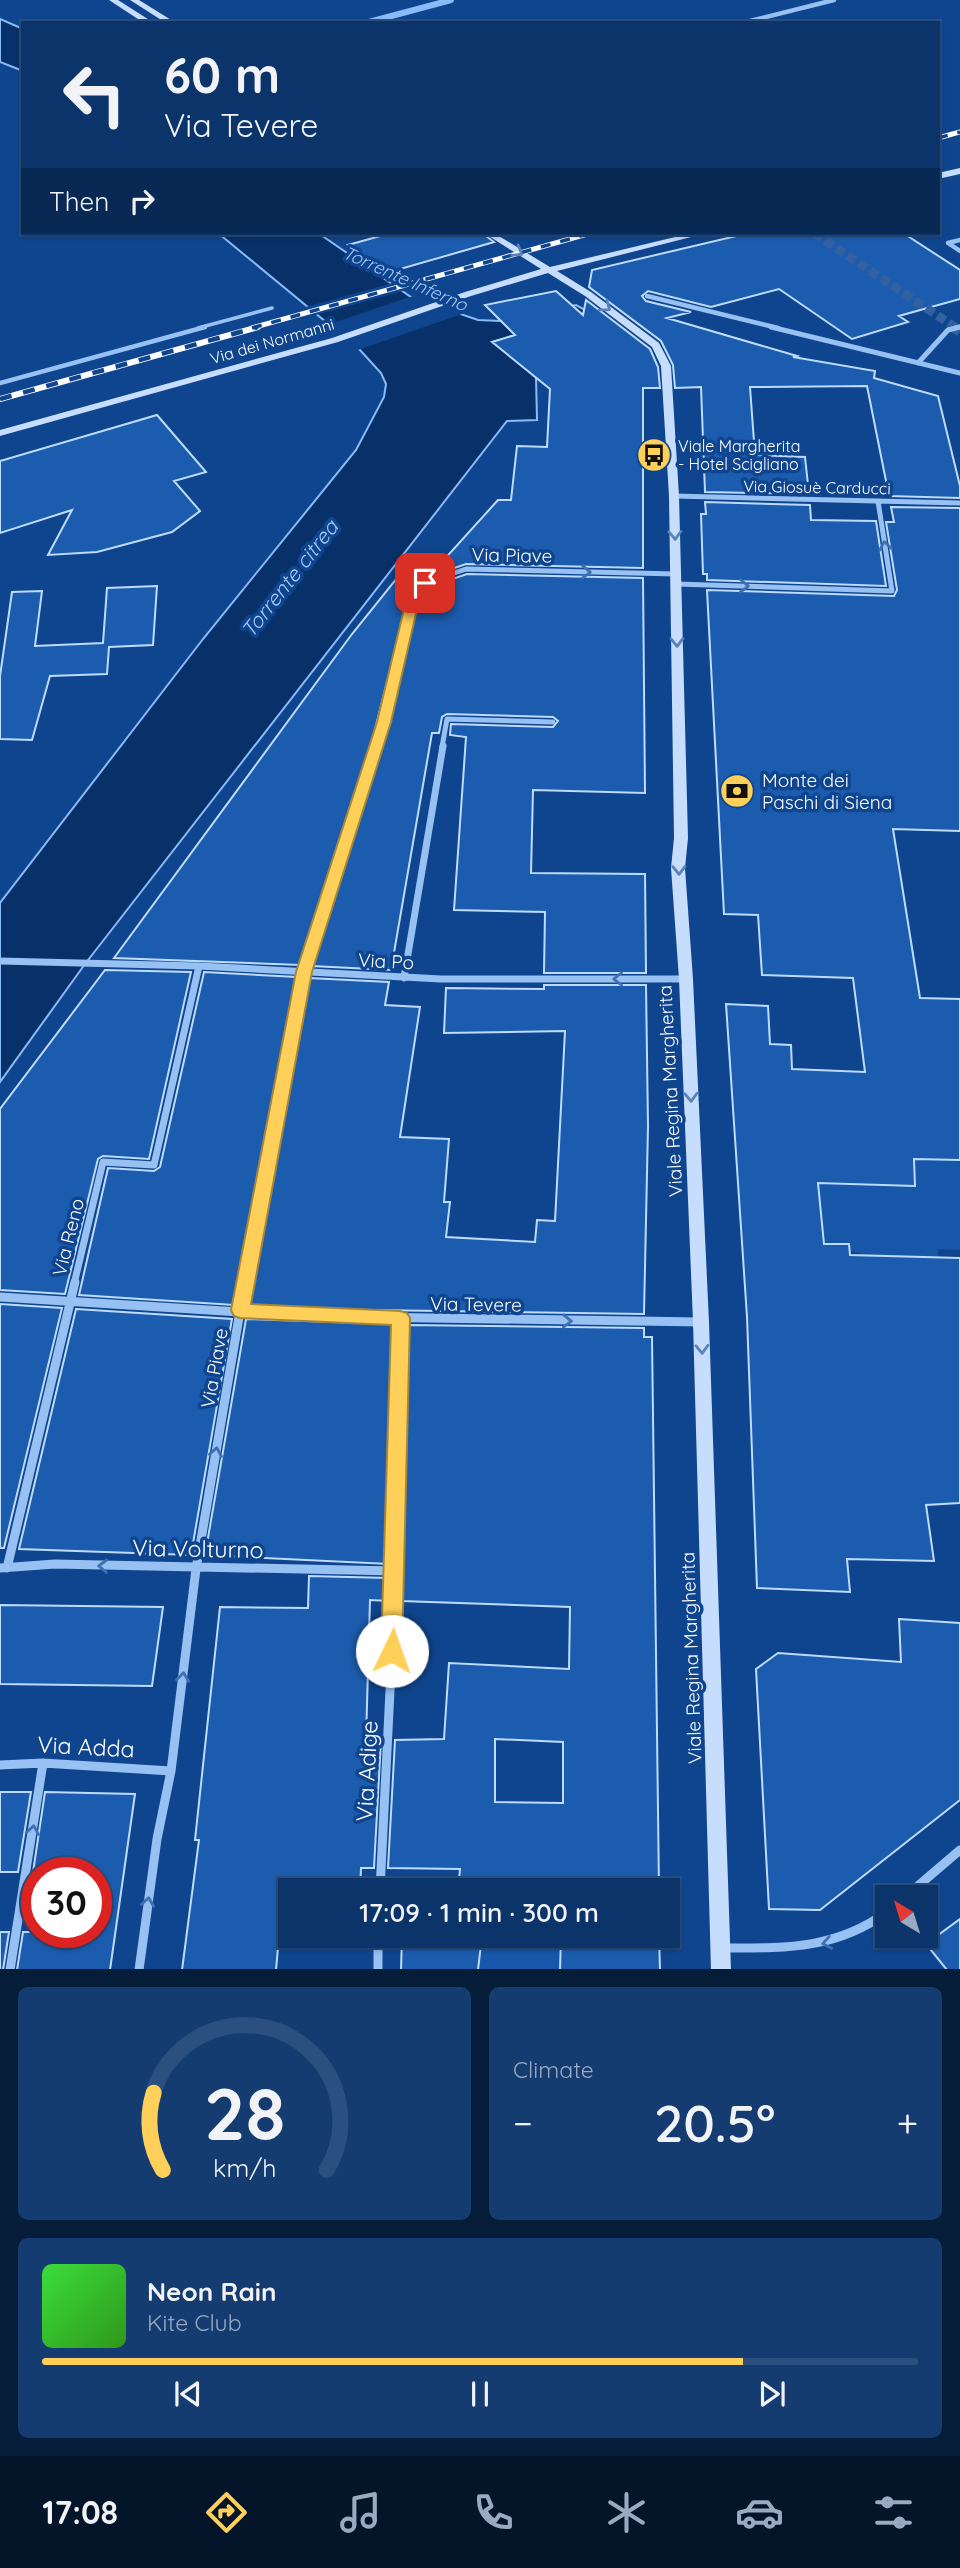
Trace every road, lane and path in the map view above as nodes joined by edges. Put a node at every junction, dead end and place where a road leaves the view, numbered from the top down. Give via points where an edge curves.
1 (113, 0) edge
2 (124, 0) edge
3 (134, 0) edge
4 (834, 0) edge
5 (147, 21) edge
6 (158, 21) edge
7 (169, 21) edge
8 (750, 21) edge
9 (960, 171) edge
10 (940, 176) edge
11 (491, 235) edge
12 (694, 235) edge
13 (960, 240) edge
14 (960, 251) edge
15 (549, 270) junction
16 (647, 296) dead end
17 (272, 308) dead end
18 (960, 327) edge
19 (918, 363) junction
20 (960, 373) edge
21 (0, 383) edge
22 (0, 433) edge
23 (674, 496) junction
24 (878, 501) junction
25 (960, 503) edge
26 (676, 579) junction
27 (553, 722) dead end
28 (0, 961) edge
29 (199, 966) junction
30 (304, 972) junction
31 (404, 978) junction
32 (686, 979) junction
33 (0, 1297) edge
34 (68, 1301) junction
35 (240, 1310) junction
36 (400, 1318) junction
37 (701, 1322) junction
38 (4, 1568) edge
39 (196, 1569) junction
40 (396, 1571) junction
41 (43, 1763) junction
42 (0, 1765) edge
43 (171, 1771) junction
44 (960, 1850) edge
45 (381, 1878) edge
46 (919, 1885) edge
47 (875, 1921) edge
48 (378, 1948) edge
49 (721, 1948) junction
50 (10, 1969) edge
51 (139, 1969) edge
52 (378, 1969) edge
53 (722, 1969) edge

1 - 5 main road
2 - 6 main road
3 - 7 main road
4 - 8 street
9 - 10 main road
11 -> 15 main road, Viale Regina Margherita
12 - 15 main road, Via dei Normanni
13 - 14 street via 948,243
15 - 22 main road, Via dei Normanni via 335,340
15 -> 23 main road, Viale Regina Margherita via 656,345 666,366
16 - 19 street
17 - 21 lane
18 - 19 street via 948,330
19 - 20 street
23 - 24 street, Via Giosuè Carducci
23 -> 26 main road, Viale Regina Margherita
24 - 25 street, Via Giosuè Carducci
26 -> 24 street, Via Piave via 892,590
30 -> 26 street, Via Piave via 384,722 411,609 425,583 466,569
26 -> 32 main road, Viale Regina Margherita via 678,868
27 - 31 street via 447,719
28 - 29 street, Via Po
29 - 30 street, Via Po
29 - 34 street, Via Reno via 154,1165 103,1162
30 - 31 street, Via Po
30 - 35 street, Via Piave
32 -> 31 street, Via Po
32 -> 37 main road, Viale Regina Margherita
33 - 34 street, Via Tevere
34 - 35 street, Via Tevere
34 - 38 street, Via Reno
35 - 36 street, Via Tevere
39 -> 35 street, Via Piave
36 -> 37 street, Via Tevere
36 - 40 street, Via Adige
37 -> 49 main road, Viale Regina Margherita
39 -> 38 street, Via Volturno via 55,1564
39 - 40 street, Via Volturno
43 -> 39 street, Via Piave
40 - 45 street, Via Adige
41 - 42 street, Via Adda
41 - 43 street, Via Adda
50 -> 41 street
51 -> 43 street, Via Piave
44 - 46 street
47 -> 49 street via 841,1940 796,1949
48 - 52 street
49 - 53 main road, Viale Regina Margherita

